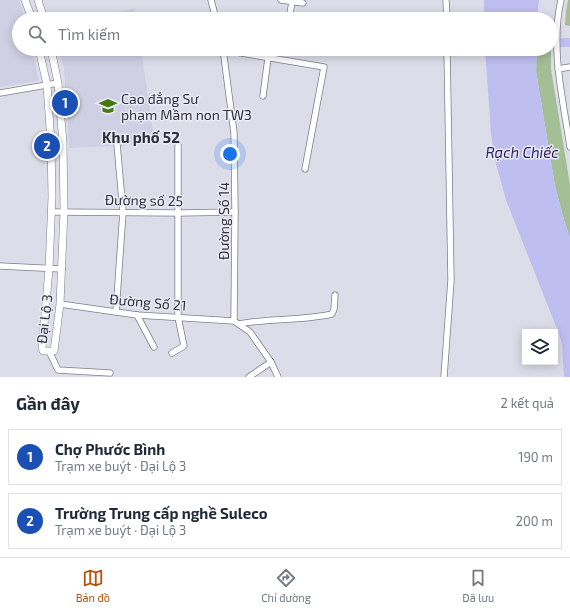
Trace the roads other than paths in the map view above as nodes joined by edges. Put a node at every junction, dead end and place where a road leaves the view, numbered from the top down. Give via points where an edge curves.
1 (26, 0) edge
2 (38, 0) edge
3 (211, 0) edge
4 (281, 0) edge
5 (446, 0) edge
6 (560, 0) edge
7 (292, 2) junction
8 (303, 3) dead end
9 (30, 12) edge
10 (42, 12) edge
11 (214, 12) edge
12 (290, 12) edge
13 (447, 12) edge
14 (558, 15) edge
15 (558, 15) edge
16 (558, 37) edge
17 (41, 56) edge
18 (52, 56) edge
19 (224, 56) edge
20 (257, 56) edge
21 (447, 56) edge
22 (557, 56) edge
23 (268, 58) junction
24 (570, 67) edge
25 (558, 69) junction
26 (58, 83) junction
27 (47, 84) junction
28 (0, 93) edge
29 (263, 96) dead end
30 (117, 144) dead end
31 (178, 145) dead end
32 (570, 147) edge
33 (305, 169) dead end
34 (64, 211) junction
35 (52, 212) junction
36 (123, 212) junction
37 (236, 212) junction
38 (179, 213) junction
39 (0, 266) edge
40 (49, 269) junction
41 (62, 269) junction
42 (336, 294) dead end
43 (60, 304) junction
44 (116, 312) junction
45 (137, 315) junction
46 (178, 317) junction
47 (237, 323) junction
48 (154, 347) dead end
49 (48, 351) junction
50 (172, 353) dead end
51 (271, 362) junction
52 (110, 373) dead end
53 (249, 377) edge
54 (278, 377) edge
55 (444, 377) edge

1 - 9 street
2 - 10 street
3 - 11 street
4 - 7 street
5 - 13 street
6 - 14 street
7 - 8 street
7 - 12 street
15 - 16 street
17 - 27 street, Đại Lộ 3
18 - 26 street, Đại Lộ 3
19 - 37 street, Đường Số 14 via 234,133
20 - 23 street
21 - 55 street via 451,280
22 - 25 street
23 - 29 street
23 - 33 street via 324,67
24 - 25 street
25 - 32 street
26 - 27 street
26 - 34 street, Đại Lộ 3 via 63,142
27 - 28 street
27 - 35 street, Đại Lộ 3
30 - 36 street
31 - 38 street
34 - 35 street, Đường số 25
34 - 36 street, Đường số 25
34 - 41 street, Đại Lộ 3
35 - 40 street, Đại Lộ 3
36 - 38 street, Đường số 25
36 - 44 street
37 - 38 street, Đường số 25
37 - 47 street, Đường Số 14
38 - 46 street
39 - 40 street
40 - 41 street
40 - 49 street, Đại Lộ 3 via 42,348 43,351
41 - 43 street, Đại Lộ 3
42 - 47 street, Đường Số 21 via 332,314
43 - 44 street, Đường Số 21
43 - 49 street, Đại Lộ 3 via 55,351
44 - 45 street, Đường Số 21
45 - 46 street, Đường Số 21
45 - 48 street
46 - 47 street, Đường Số 21
46 - 50 street via 184,346
47 - 51 street via 250,332
49 - 52 street via 58,370
51 - 53 street
51 - 54 street

